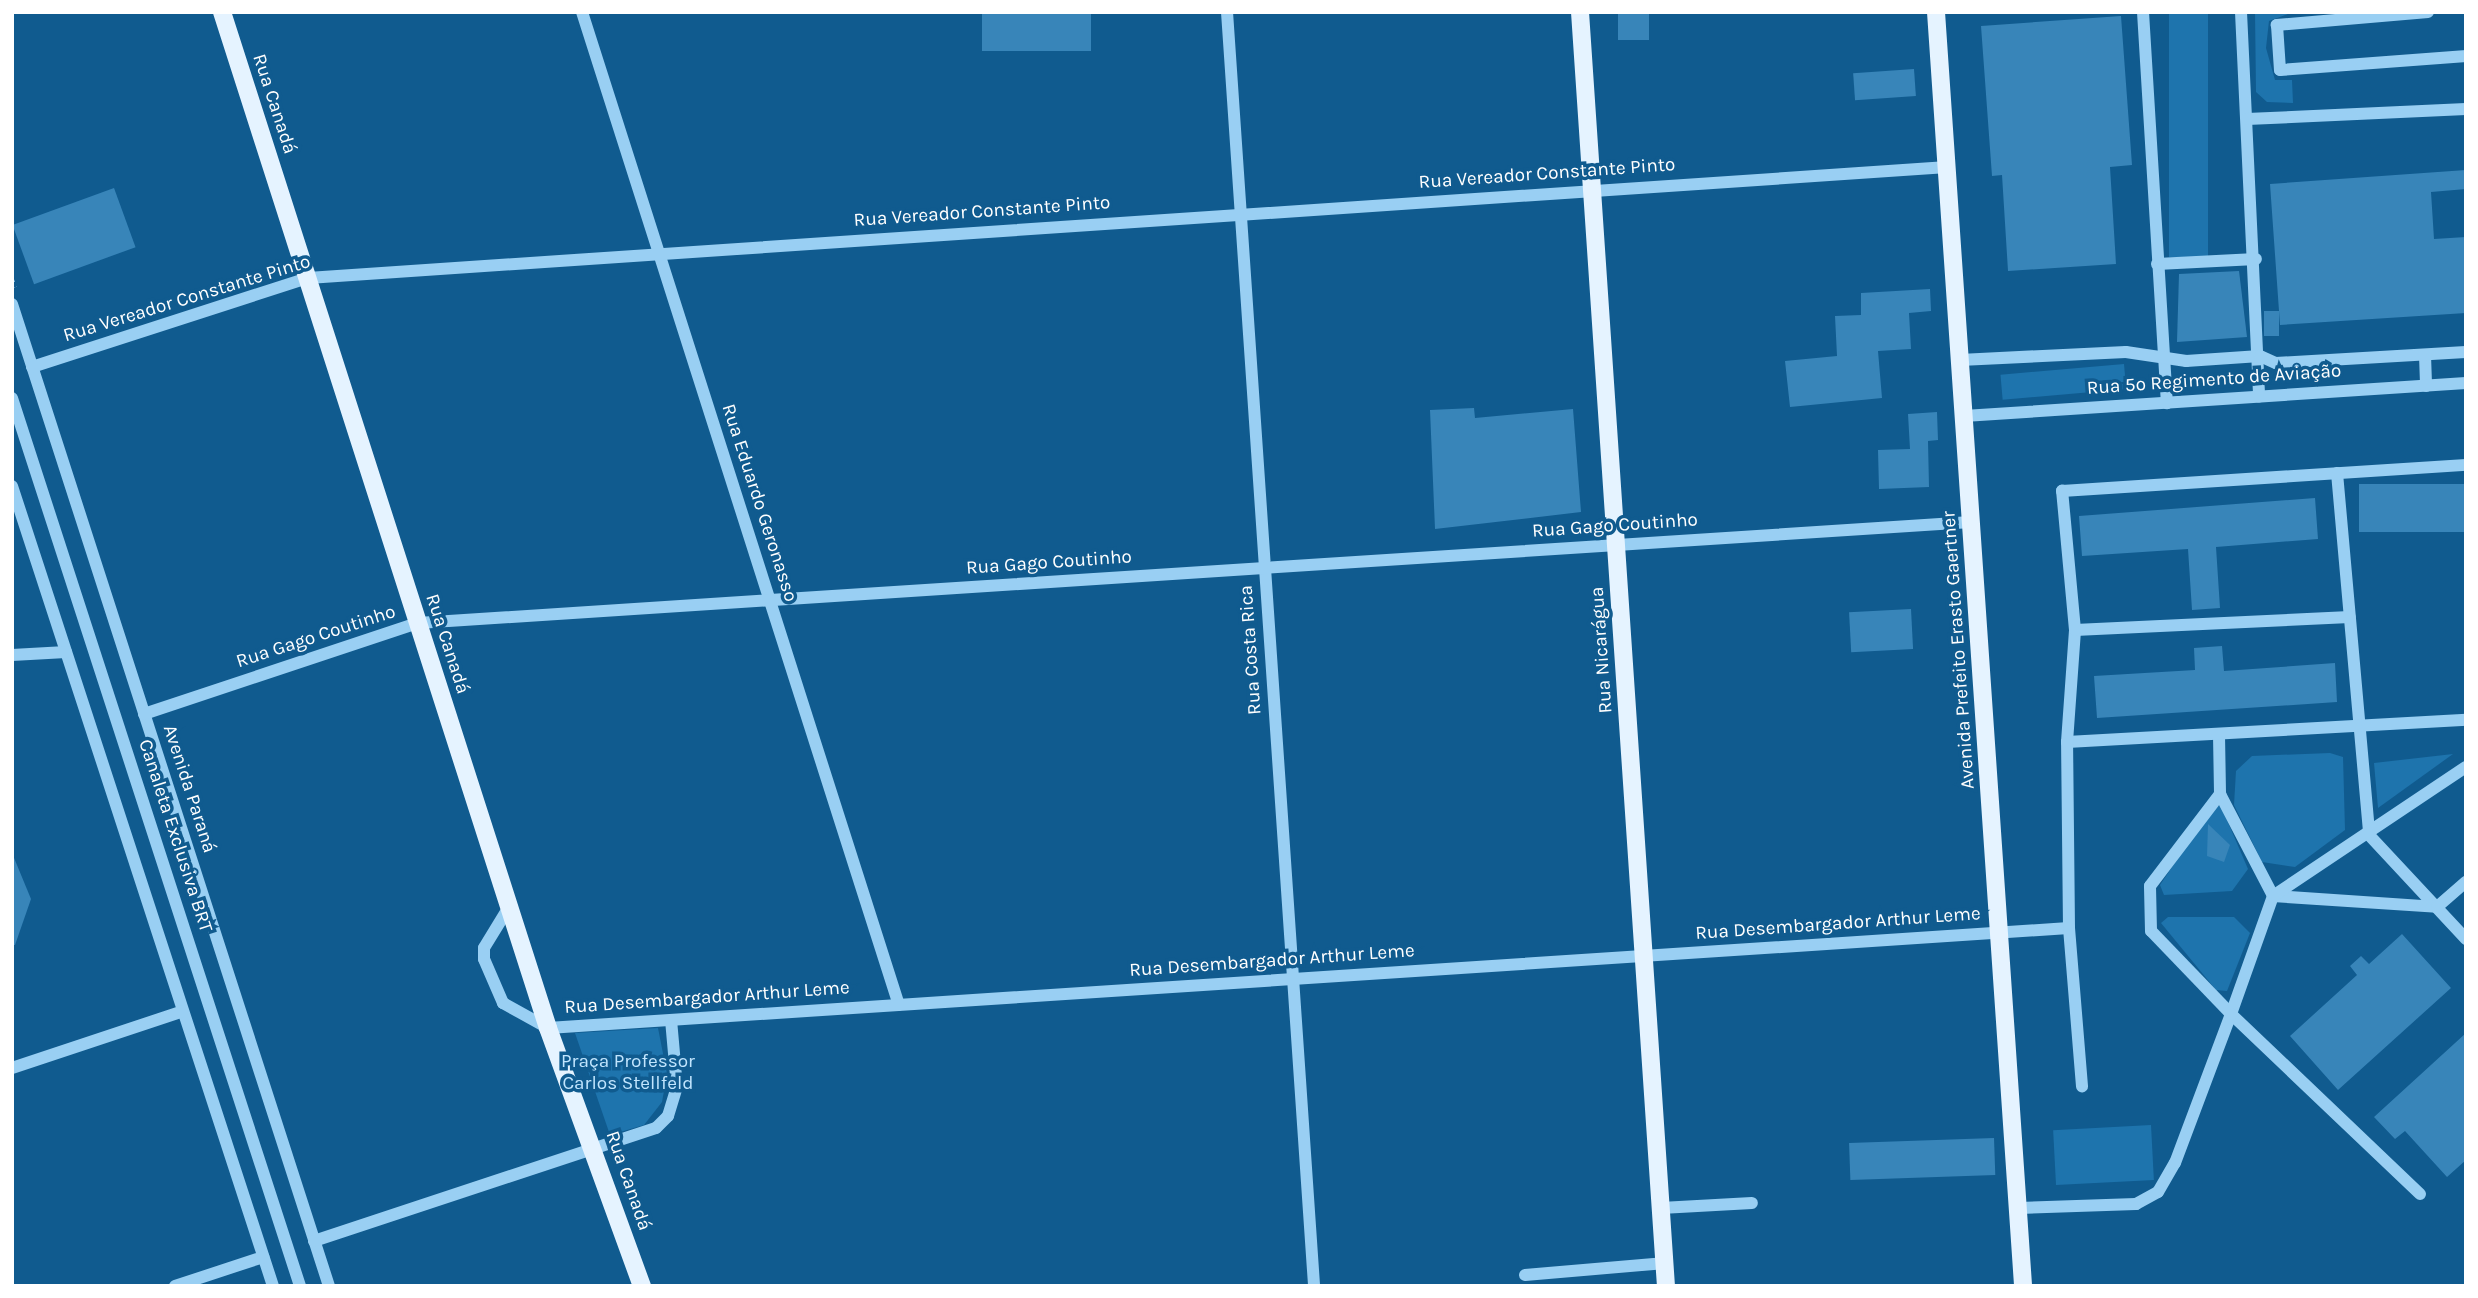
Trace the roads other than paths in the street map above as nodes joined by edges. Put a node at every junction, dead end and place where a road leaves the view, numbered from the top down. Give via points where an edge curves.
1 (222, 12) edge
2 (582, 12) edge
3 (1227, 12) edge
4 (1580, 12) edge
5 (1936, 12) edge
6 (2143, 12) edge
7 (2241, 12) edge
8 (2428, 12) edge
9 (2466, 56) edge
10 (2466, 109) edge
11 (2247, 119) junction
12 (1947, 167) junction
13 (1592, 191) junction
14 (1241, 214) junction
15 (659, 253) junction
16 (2256, 259) junction
17 (2157, 264) junction
18 (308, 278) junction
19 (12, 304) edge
20 (2466, 352) edge
21 (2425, 355) junction
22 (2260, 356) junction
23 (2163, 357) junction
24 (1960, 360) junction
25 (32, 367) junction
26 (2466, 383) edge
27 (2426, 386) junction
28 (2259, 397) junction
29 (12, 398) edge
30 (2167, 402) junction
31 (1964, 416) junction
32 (2466, 465) edge
33 (2337, 473) junction
34 (12, 486) edge
35 (1971, 522) junction
36 (1616, 545) junction
37 (1265, 568) junction
38 (770, 600) junction
39 (2350, 617) junction
40 (418, 623) junction
41 (2075, 630) junction
42 (66, 652) junction
43 (12, 655) edge
44 (145, 714) junction
45 (2466, 720) edge
46 (2360, 728) junction
47 (2219, 735) junction
48 (2067, 742) junction
49 (2465, 768) edge
50 (2220, 793) junction
51 (2369, 835) junction
52 (2466, 881) edge
53 (2273, 896) junction
54 (509, 907) junction
55 (2437, 907) junction
56 (2069, 928) junction
57 (1999, 933) junction
58 (2466, 939) edge
59 (1644, 956) junction
60 (1293, 979) junction
61 (899, 1005) junction
62 (183, 1011) junction
63 (2231, 1014) junction
64 (671, 1020) junction
65 (548, 1028) junction
66 (12, 1068) edge
67 (2082, 1086) dead end
68 (596, 1150) junction
69 (2420, 1194) dead end
70 (1752, 1203) dead end
71 (2018, 1208) junction
72 (1661, 1209) junction
73 (314, 1241) junction
74 (263, 1257) junction
75 (1665, 1263) junction
76 (1525, 1275) dead end
77 (175, 1286) edge
78 (273, 1286) edge
79 (300, 1286) edge
80 (329, 1286) edge
81 (642, 1286) edge
82 (1314, 1286) edge
83 (1666, 1286) edge
84 (2023, 1286) edge

1 - 18 main road, Rua Canadá
2 - 15 street, Rua Eduardo Geronasso
3 - 14 street, Rua Costa Rica
4 - 13 main road, Rua Nicarágua
5 - 12 main road, Avenida Prefeito Erasto Gaertner
6 - 17 street
7 - 11 street
8 - 9 street via 2277,25 2280,70
10 - 11 street
11 - 16 street
12 - 13 street, Rua Vereador Constante Pinto
12 - 24 main road, Avenida Prefeito Erasto Gaertner
13 - 14 street, Rua Vereador Constante Pinto
13 - 36 main road, Rua Nicarágua
14 - 15 street, Rua Vereador Constante Pinto
14 - 37 street, Rua Costa Rica
15 - 18 street, Rua Vereador Constante Pinto
15 - 38 street, Rua Eduardo Geronasso
16 - 17 street
16 - 22 street
17 - 23 street
18 - 25 street, Rua Vereador Constante Pinto
18 - 40 main road, Rua Canadá
19 - 25 street, Avenida Paraná
20 - 21 street, Rua 5º Regimento de Aviação
21 - 22 street, Rua 5º Regimento de Aviação via 2276,363
21 - 27 street
22 - 23 street, Rua 5º Regimento de Aviação
22 - 28 street
23 - 24 street, Rua 5º Regimento de Aviação via 2126,352
23 - 30 street
24 - 31 main road, Avenida Prefeito Erasto Gaertner
25 - 44 street, Avenida Paraná
26 - 27 street, Rua 5º Regimento de Aviação
27 - 28 street, Rua 5º Regimento de Aviação
28 - 30 street, Rua 5º Regimento de Aviação
29 - 79 street, Canaleta Exclusiva BRT
30 - 31 street, Rua 5º Regimento de Aviação
31 - 35 main road, Avenida Prefeito Erasto Gaertner
32 - 33 street
33 - 39 street
33 - 41 street via 2063,491
34 - 42 street
35 - 36 street, Rua Gago Coutinho
35 - 57 main road, Avenida Prefeito Erasto Gaertner
36 - 37 street, Rua Gago Coutinho
36 - 59 main road, Rua Nicarágua
37 - 38 street, Rua Gago Coutinho
37 - 60 street, Rua Costa Rica
38 - 40 street, Rua Gago Coutinho
38 - 61 street, Rua Eduardo Geronasso
39 - 41 street
39 - 46 street
40 - 44 street, Rua Gago Coutinho
40 - 54 main road, Rua Canadá
41 - 48 street
42 - 43 street
42 - 62 street
44 - 73 street, Avenida Paraná
45 - 46 street
46 - 47 street
46 - 51 street
47 - 48 street
47 - 50 street
48 - 56 street
49 - 51 street
50 - 53 street
50 - 63 street via 2150,886 2151,930
51 - 53 street
51 - 55 street
52 - 55 street
53 - 55 street
53 - 63 street
54 - 65 main road, Rua Canadá
54 - 65 street via 484,948 484,958 503,1003
55 - 58 street
56 - 57 street, Rua Desembargador Arthur Leme
56 - 67 street
57 - 59 street, Rua Desembargador Arthur Leme
57 - 71 main road, Avenida Prefeito Erasto Gaertner
59 - 60 street, Rua Desembargador Arthur Leme
59 - 72 main road, Rua Nicarágua
60 - 61 street, Rua Desembargador Arthur Leme
60 - 82 street, Rua Costa Rica
61 - 64 street, Rua Desembargador Arthur Leme
62 - 66 street
62 - 74 street
63 - 69 street
63 - 71 street via 2158,1192 2136,1204
64 - 65 street, Rua Desembargador Arthur Leme
64 - 68 street via 677,1087 668,1116 641,1136
65 - 68 main road, Rua Canadá
68 - 73 street
68 - 81 main road, Rua Canadá
70 - 72 street
71 - 84 main road, Avenida Prefeito Erasto Gaertner
72 - 75 main road, Rua Nicarágua
73 - 80 street, Avenida Paraná
74 - 77 street
74 - 78 street
75 - 76 street
75 - 83 main road, Rua Nicarágua

